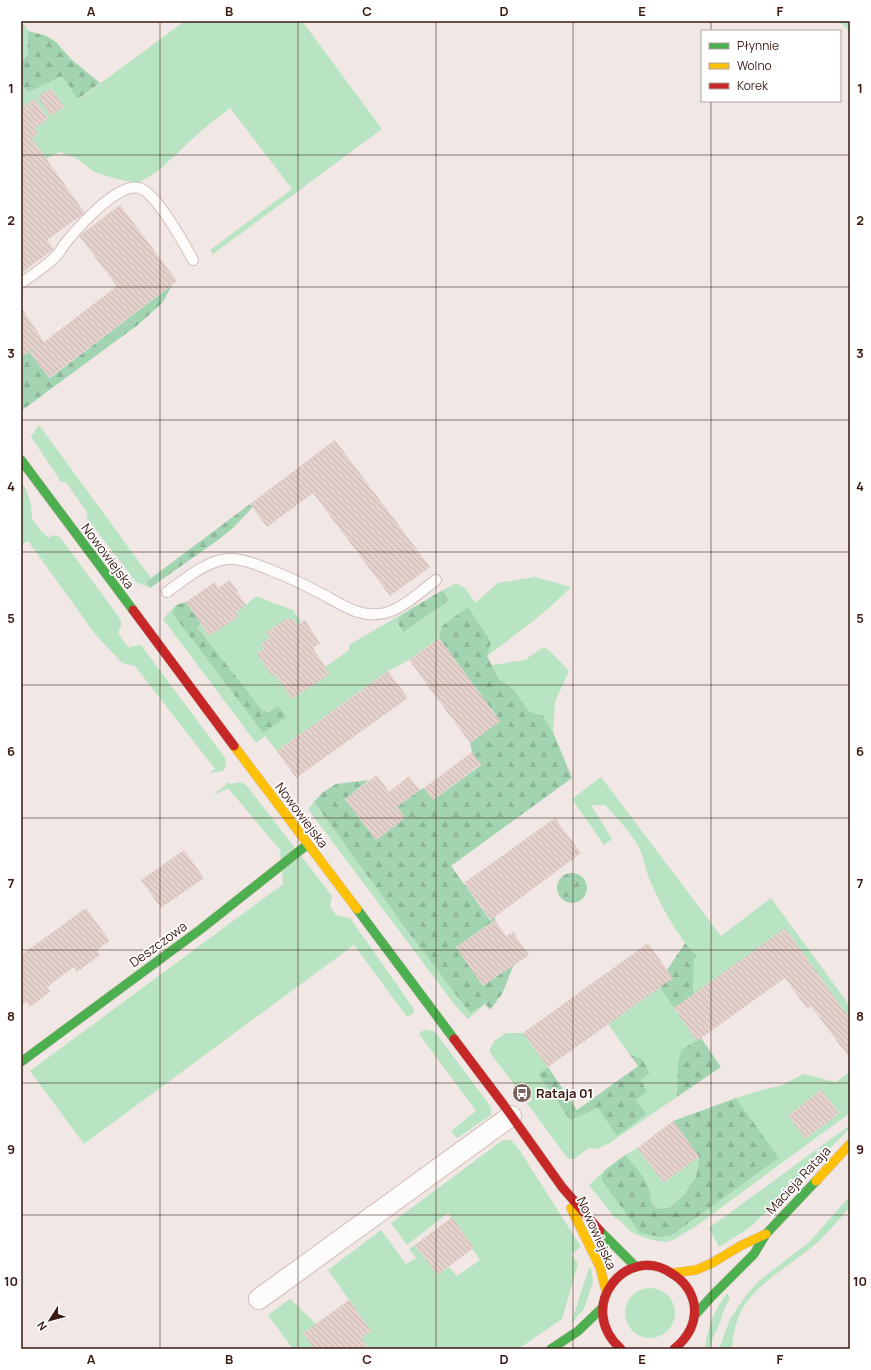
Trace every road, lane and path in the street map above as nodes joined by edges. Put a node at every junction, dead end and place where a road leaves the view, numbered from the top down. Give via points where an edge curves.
1 (193, 260) dead end
2 (21, 283) edge
3 (21, 460) edge
4 (436, 580) dead end
5 (167, 592) dead end
6 (308, 844) junction
7 (21, 1062) edge
8 (511, 1116) junction
9 (850, 1144) edge
10 (562, 1187) junction
11 (766, 1234) junction
12 (636, 1267) junction
13 (673, 1273) junction
14 (606, 1291) junction
15 (259, 1299) dead end
16 (602, 1308) junction
17 (694, 1316) junction
18 (684, 1340) junction
19 (551, 1349) edge
20 (621, 1349) edge
21 (674, 1349) edge
22 (687, 1349) edge

1 - 2 lane via 185,243 153,198 140,188 130,188 113,196 96,210 82,223 56,256
3 - 6 street, Nowowiejska
4 - 5 lane via 401,606 385,613 368,615 348,609 265,567 229,558 201,567
6 - 7 street, Deszczowa via 201,929
6 - 8 street, Nowowiejska
8 - 10 street, Nowowiejska
8 - 15 street
9 - 11 street, Macieja Rataja
10 - 12 street, Nowowiejska via 611,1243
10 - 14 street, Nowowiejska via 600,1267
11 - 13 street, Macieja Rataja via 696,1270
11 - 17 street, Macieja Rataja via 754,1254
12 - 13 street via 662,1267
12 - 14 street via 618,1276
13 - 17 street via 687,1286 693,1300
14 - 16 street
16 - 19 street via 578,1331
16 - 20 street via 605,1328
17 - 18 street via 690,1331
18 - 21 street
18 - 22 street

